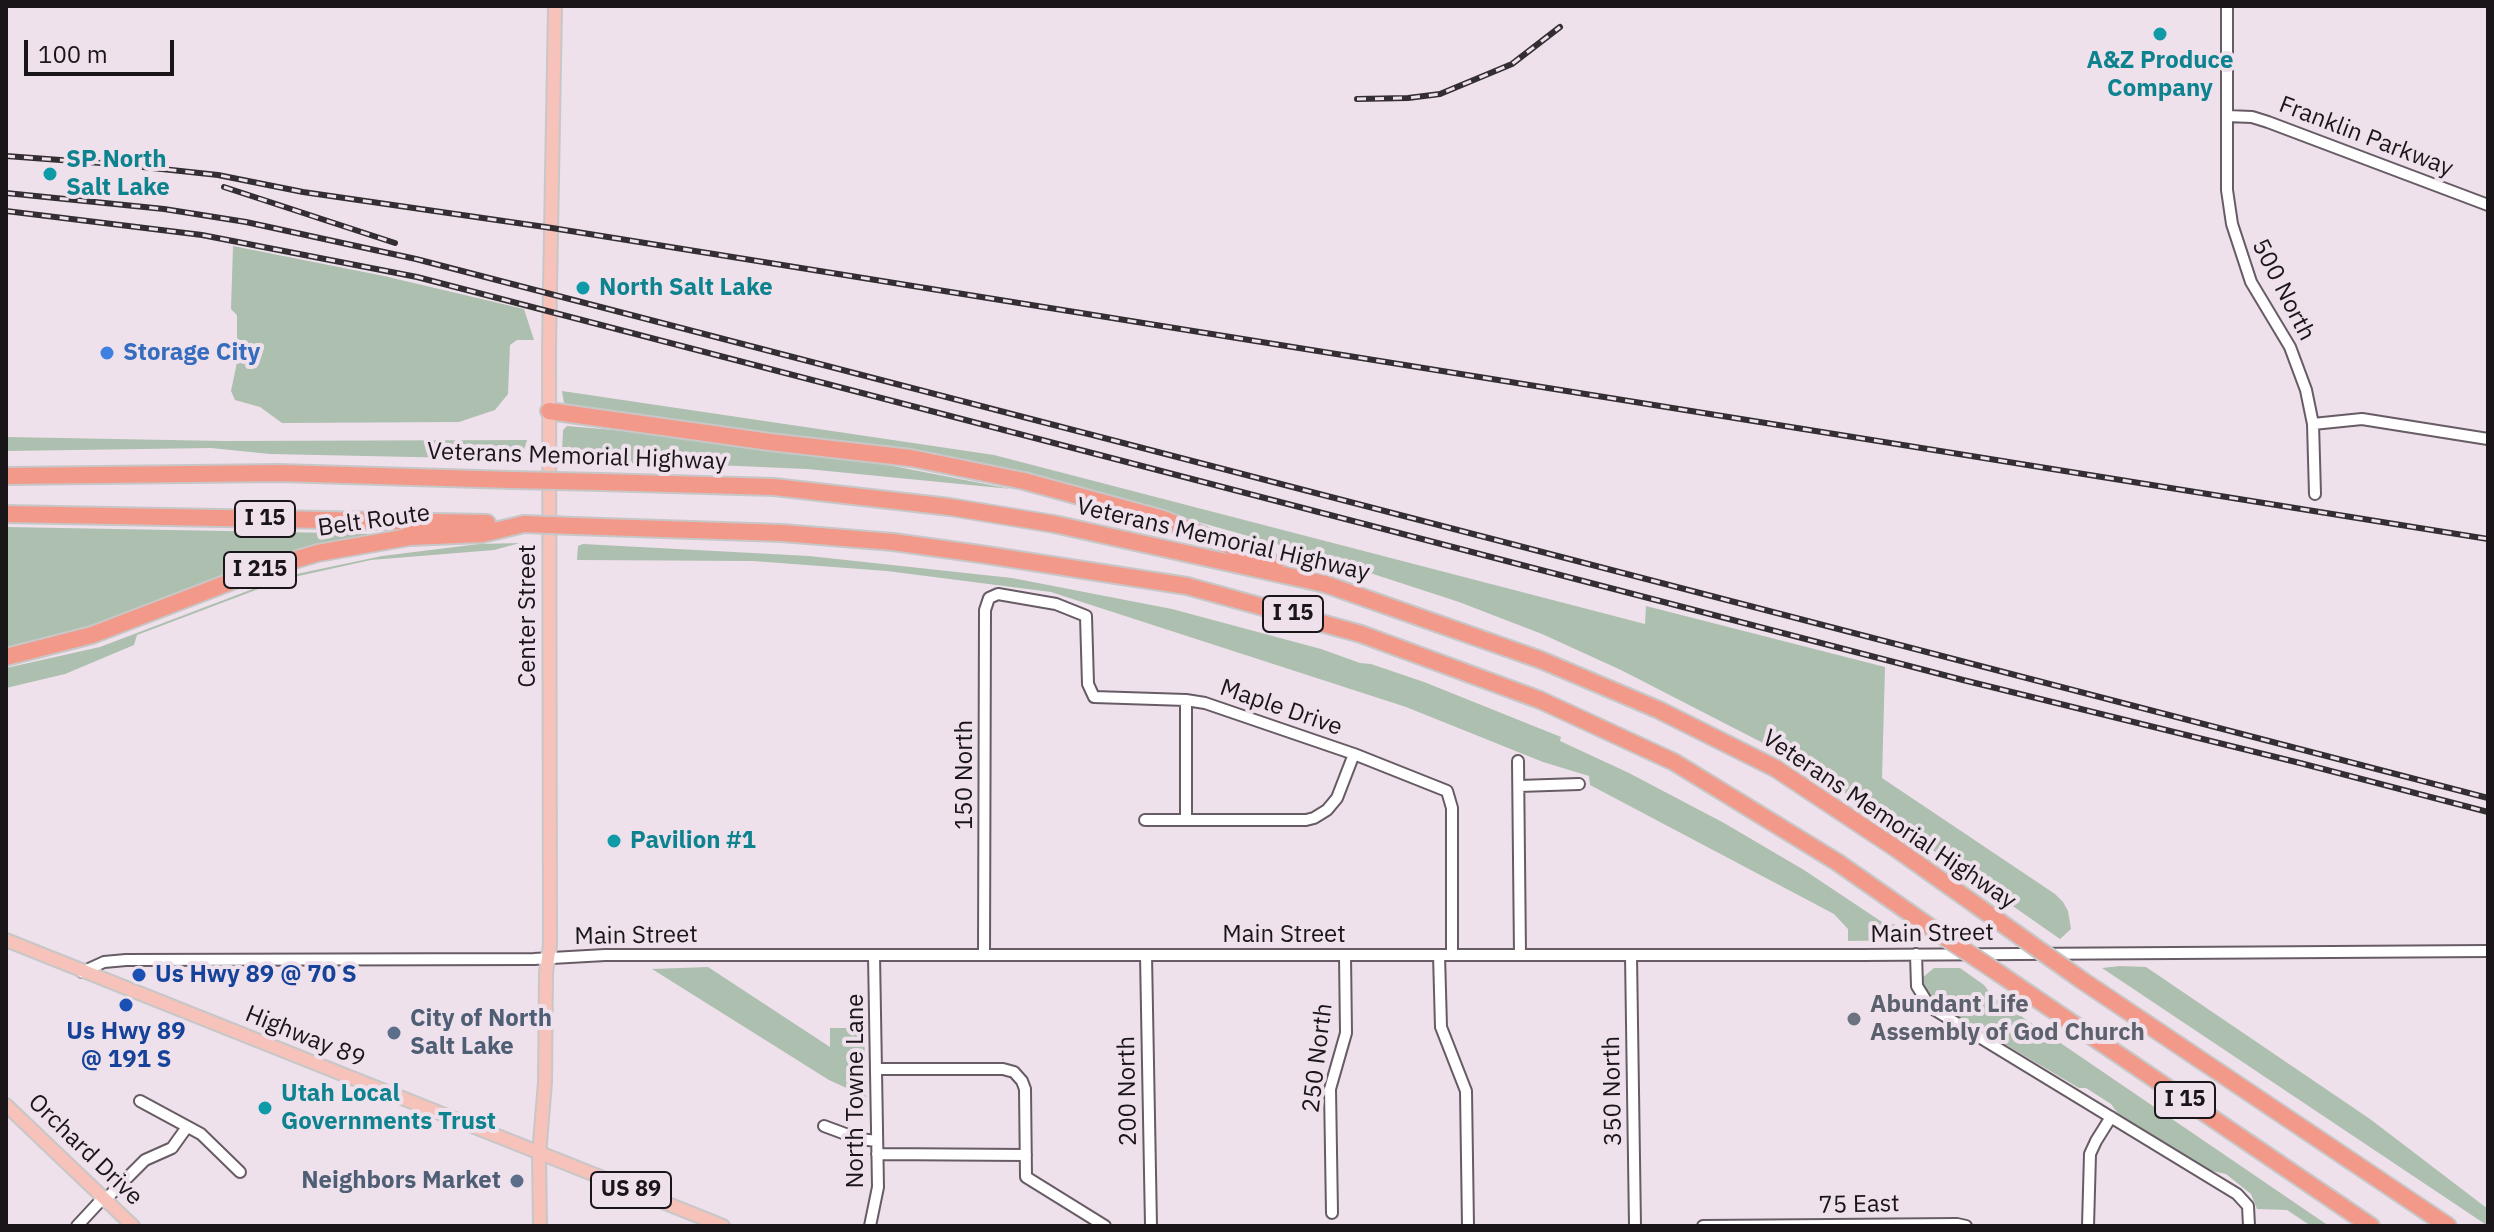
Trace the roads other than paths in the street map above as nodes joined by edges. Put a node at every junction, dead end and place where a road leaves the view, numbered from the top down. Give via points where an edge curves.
1 (555, 6) edge
2 (2227, 6) edge
3 (2227, 116) junction
4 (2488, 205) edge
5 (549, 411) junction
6 (2313, 424) junction
7 (2488, 439) edge
8 (6, 476) edge
9 (2315, 494) dead end
10 (6, 514) edge
11 (524, 524) junction
12 (1325, 584) junction
13 (6, 657) edge
14 (1092, 695) joint
15 (1186, 700) junction
16 (1354, 754) junction
17 (1518, 761) dead end
18 (1579, 784) dead end
19 (1519, 786) junction
20 (1145, 820) dead end
21 (1186, 820) junction
22 (6, 940) edge
23 (2488, 951) edge
24 (1916, 954) junction
25 (874, 955) junction
26 (984, 955) junction
27 (1146, 955) junction
28 (1345, 955) junction
29 (1439, 955) junction
30 (1452, 955) junction
31 (1520, 955) junction
32 (1631, 955) junction
33 (548, 958) junction
34 (82, 972) junction
35 (876, 1069) junction
36 (140, 1101) dead end
37 (6, 1105) edge
38 (2111, 1117) junction
39 (824, 1126) dead end
40 (187, 1127) junction
41 (877, 1141) junction
42 (877, 1154) junction
43 (539, 1155) junction
44 (1026, 1155) junction
45 (240, 1172) dead end
46 (104, 1199) junction
47 (1332, 1213) dead end
48 (77, 1226) edge
49 (133, 1226) edge
50 (540, 1226) edge
51 (723, 1226) edge
52 (870, 1226) edge
53 (1105, 1226) edge
54 (1151, 1226) edge
55 (1468, 1226) edge
56 (1635, 1226) edge
57 (1703, 1226) edge
58 (1966, 1226) edge
59 (2088, 1226) edge
60 (2249, 1226) edge
61 (2371, 1226) edge
62 (2448, 1226) edge

1 - 5 main road, Center Street
2 - 3 street, 500 North
3 - 4 street, Franklin Parkway via 2268,122
3 - 6 street, 500 North via 2227,190 2235,241 2251,282 2298,364
5 - 12 highway via 911,458 1024,481 1163,519
5 - 33 main road, Center Street
6 - 7 street via 2362,419
6 - 9 street, 500 North
8 - 12 highway, Veterans Memorial Highway / I 15, bridge via 280,473 774,487 1054,524
10 - 11 highway, I 15
11 - 13 highway, Belt Route / I 215 via 482,534 409,537 318,553 92,635
11 - 61 highway, I 15, bridge via 893,542 1187,586 1335,626 1540,700 1674,762 1837,862
12 - 62 highway, Veterans Memorial Highway / I 15, bridge via 1541,660 1775,768
14 - 15 street, Maple Drive
14 - 26 street, 150 North via 1088,618 1048,602 991,596 985,608
15 - 16 street, Maple Drive
15 - 21 street
16 - 21 street via 1337,798 1323,814 1306,820
16 - 30 street, Maple Drive via 1450,794
17 - 19 street
18 - 19 street
19 - 31 street
20 - 21 street
22 - 34 main road, Highway 89 / US 89
23 - 24 street, Main Street
24 - 32 street, Main Street
24 - 38 street via 1917,986 1930,1007
25 - 26 street, Main Street
25 - 33 street, Main Street
25 - 35 street, North Towne Lane
26 - 27 street, Main Street
27 - 28 street, Main Street
27 - 54 street, 200 North
28 - 29 street, Main Street
28 - 47 street, 250 North via 1346,1033 1330,1089
29 - 30 street, Main Street
29 - 55 street via 1441,1027 1466,1091
30 - 31 street, Main Street
31 - 32 street, Main Street
32 - 56 street, 350 North
33 - 34 street, Main Street via 126,960
33 - 43 main road, Center Street
34 - 43 main road, Highway 89 / US 89
35 - 41 street, North Towne Lane
35 - 44 street via 1014,1072 1025,1089
36 - 40 street
37 - 46 main road, Orchard Drive
38 - 59 street via 2089,1162
38 - 60 street via 2237,1194 2246,1204
39 - 41 street
40 - 45 street
40 - 46 street via 172,1148 145,1160
41 - 42 street, North Towne Lane
42 - 44 street
42 - 52 street, North Towne Lane via 878,1193
43 - 50 main road, Center Street
43 - 51 main road, Highway 89 / US 89
44 - 53 street via 1026,1177
46 - 48 street
46 - 49 main road, Orchard Drive
57 - 58 street, 75 East

